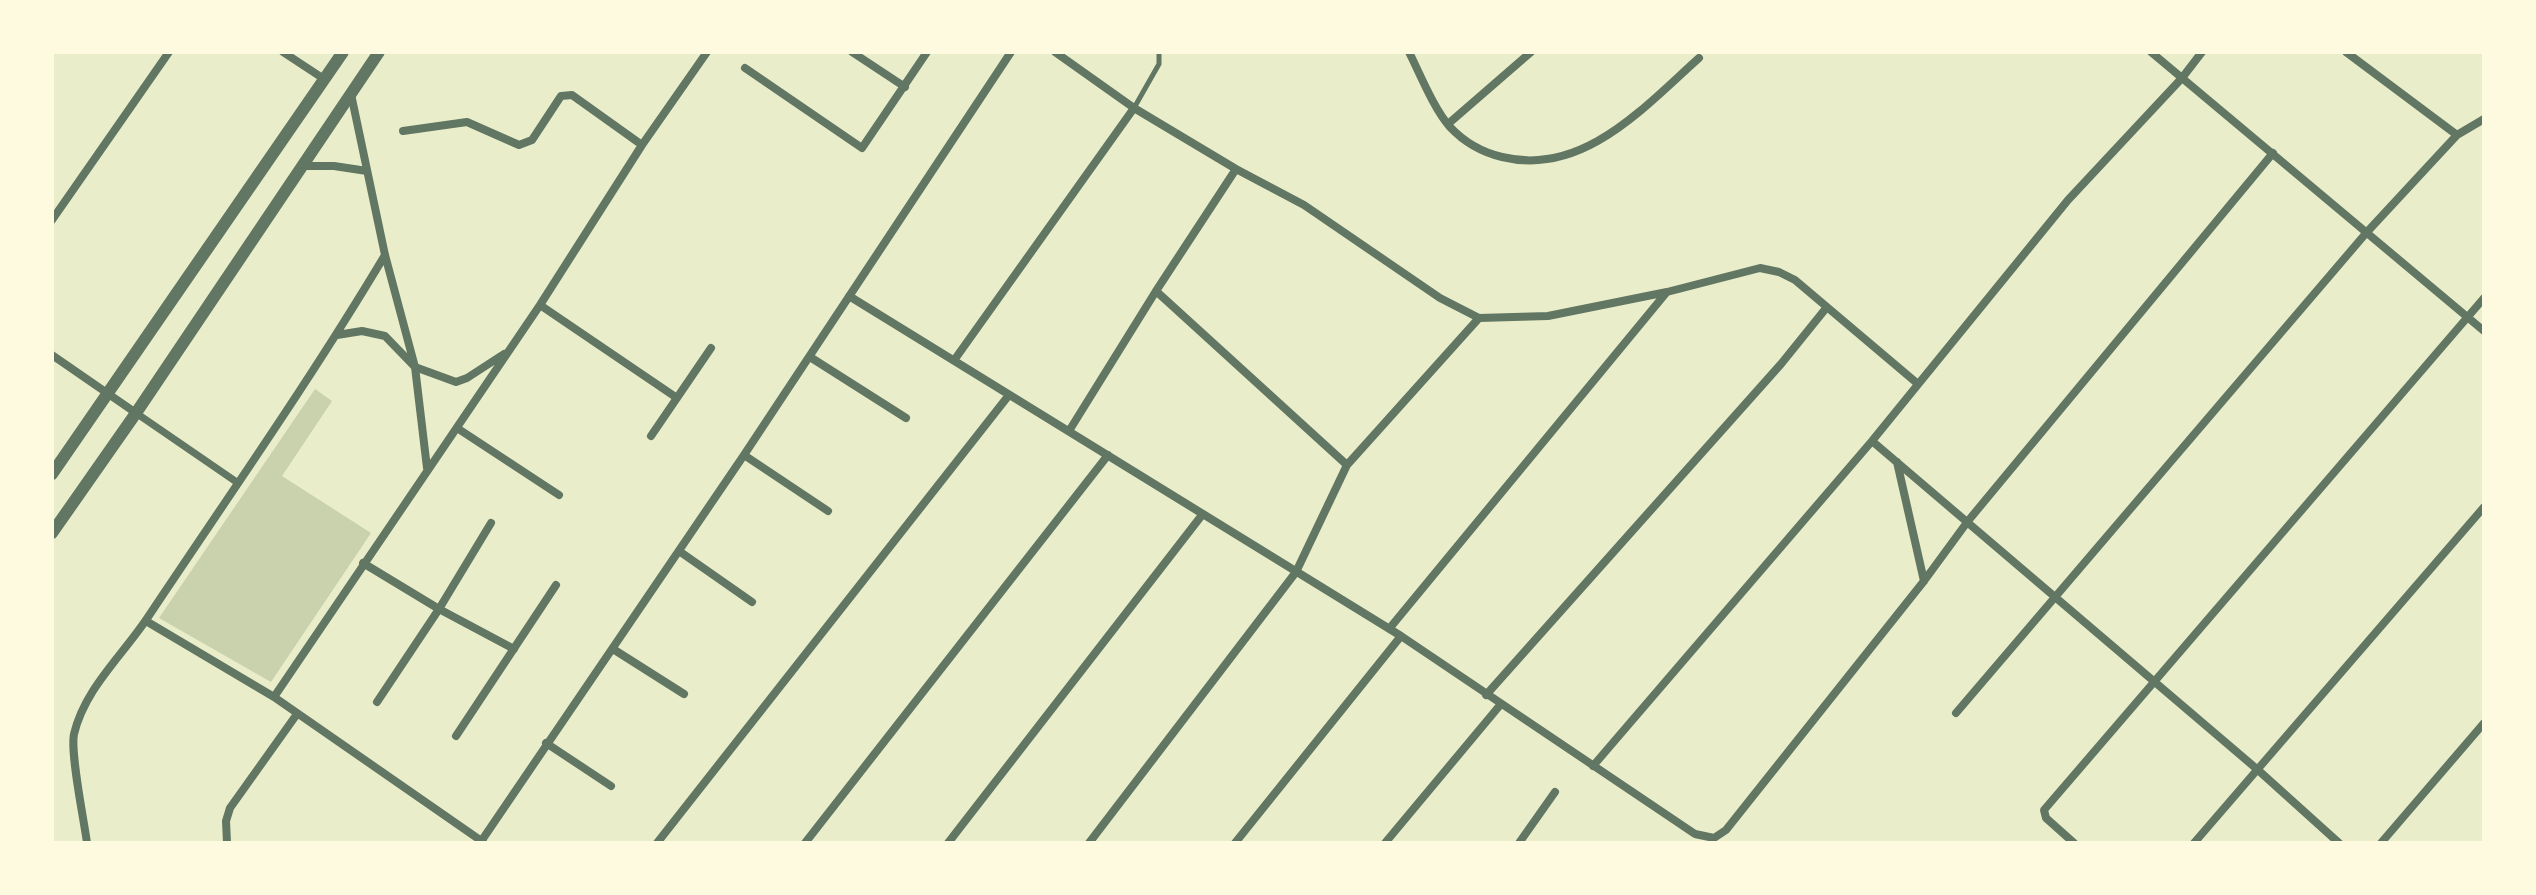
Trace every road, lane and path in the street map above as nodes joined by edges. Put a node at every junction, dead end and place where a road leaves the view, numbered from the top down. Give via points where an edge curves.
1 (169, 52) edge
2 (283, 52) edge
3 (343, 52) edge
4 (379, 52) edge
5 (707, 52) edge
6 (852, 52) edge
7 (927, 52) edge
8 (1011, 52) edge
9 (1055, 52) edge
10 (1159, 52) edge
11 (1409, 52) edge
12 (1531, 52) edge
13 (2151, 52) edge
14 (2202, 52) edge
15 (2346, 52) edge
16 (1699, 58) dead end
17 (745, 68) dead end
18 (2182, 78) junction
19 (324, 79) junction
20 (905, 87) junction
21 (351, 94) junction
22 (1134, 108) junction
23 (2484, 119) edge
24 (1448, 124) junction
25 (403, 131) dead end
26 (2457, 135) junction
27 (642, 145) junction
28 (2273, 153) junction
29 (303, 166) junction
30 (1236, 169) junction
31 (367, 171) junction
32 (52, 220) edge
33 (2367, 232) junction
34 (385, 255) junction
35 (1156, 291) junction
36 (1667, 292) junction
37 (849, 296) junction
38 (2484, 298) edge
39 (540, 305) junction
40 (1827, 307) junction
41 (2467, 317) junction
42 (1479, 318) junction
43 (2484, 331) edge
44 (337, 335) junction
45 (711, 348) dead end
46 (508, 352) junction
47 (52, 355) edge
48 (810, 357) junction
49 (955, 359) junction
50 (415, 367) junction
51 (1918, 384) junction
52 (108, 393) junction
53 (1009, 395) junction
54 (677, 398) junction
55 (136, 413) junction
56 (906, 418) dead end
57 (457, 428) junction
58 (1069, 431) junction
59 (651, 436) dead end
60 (1872, 441) junction
61 (744, 455) junction
62 (1108, 455) junction
63 (1897, 461) junction
64 (1347, 465) junction
65 (427, 469) junction
66 (52, 474) edge
67 (238, 483) junction
68 (559, 495) dead end
69 (2484, 507) edge
70 (828, 511) dead end
71 (1202, 515) junction
72 (1968, 521) junction
73 (491, 523) dead end
74 (52, 533) edge
75 (679, 551) junction
76 (363, 563) junction
77 (1296, 572) junction
78 (1924, 581) junction
79 (556, 585) dead end
80 (2056, 597) junction
81 (752, 602) dead end
82 (439, 609) junction
83 (146, 621) junction
84 (1389, 629) junction
85 (1401, 636) junction
86 (514, 649) junction
87 (613, 649) junction
88 (2154, 682) junction
89 (684, 694) dead end
90 (1486, 695) junction
91 (274, 697) junction
92 (377, 702) dead end
93 (1501, 704) junction
94 (1956, 713) dead end
95 (297, 714) junction
96 (2484, 723) edge
97 (456, 736) dead end
98 (546, 743) junction
99 (1593, 766) junction
100 (2258, 770) junction
101 (611, 786) dead end
102 (1555, 792) dead end
103 (481, 842) edge
104 (87, 843) edge
105 (227, 843) edge
106 (657, 843) edge
107 (805, 843) edge
108 (948, 843) edge
109 (1089, 843) edge
110 (1235, 843) edge
111 (1385, 843) edge
112 (1519, 843) edge
113 (2074, 843) edge
114 (2194, 843) edge
115 (2339, 843) edge
116 (2381, 843) edge

1 - 32 street
2 - 19 street
3 - 19 street
4 - 21 street
5 - 27 street
6 - 20 street
7 - 20 street
8 - 37 street
9 - 22 street
10 - 22 lane via 1159,64
11 - 24 street
12 - 24 street
13 - 18 street
14 - 18 street
15 - 26 street
16 - 24 street via 1598,142 1562,158 1524,162 1483,152
17 - 20 street via 862,148
18 - 28 street
18 - 51 street via 2068,200
19 - 52 street
21 - 29 street
21 - 31 street
22 - 30 street
22 - 49 street
23 - 26 street
25 - 27 street via 467,122 519,145 532,140 561,96 572,95
26 - 33 street
27 - 39 street
28 - 33 street
28 - 72 street
29 - 31 street
29 - 55 street
30 - 35 street
30 - 42 street via 1304,205 1440,298
31 - 34 street
33 - 41 street
33 - 80 street
34 - 44 street
34 - 50 street
35 - 58 street
35 - 64 street
36 - 40 street via 1760,268 1795,280
36 - 42 street via 1548,316
36 - 84 street
37 - 48 street
37 - 49 street
38 - 41 street
39 - 46 street
39 - 54 street
40 - 51 street
40 - 90 street
41 - 43 street
41 - 88 street
42 - 64 street
44 - 50 street via 362,331 385,336
44 - 67 street
45 - 54 street
46 - 50 street via 456,382
46 - 57 street
47 - 52 street
48 - 56 street
48 - 61 street
49 - 53 street
50 - 65 street
51 - 60 street
52 - 55 street
52 - 66 street
53 - 58 street
53 - 106 street
54 - 59 street
55 - 67 street
55 - 74 street
57 - 65 street
57 - 68 street
58 - 62 street
60 - 63 street
60 - 99 street
61 - 70 street
61 - 75 street
62 - 71 street
62 - 107 street
63 - 72 street
63 - 78 street
64 - 77 street
65 - 76 street
67 - 83 street
69 - 100 street
71 - 77 street
71 - 108 street
72 - 78 street
72 - 80 street
73 - 82 street
75 - 81 street
75 - 87 street
76 - 82 street
76 - 91 street
77 - 84 street
77 - 109 street
78 - 99 street via 1726,830 1714,838 1695,834
79 - 86 street
80 - 88 street
80 - 94 street
82 - 86 street
82 - 92 street
83 - 91 street
83 - 104 street via 104,674 73,738
84 - 85 street
85 - 90 street
85 - 110 street
86 - 97 street
87 - 89 street
87 - 98 street
88 - 100 street
88 - 113 street via 2044,810
90 - 93 street
91 - 95 street
93 - 99 street
93 - 111 street
95 - 103 street
95 - 105 street via 230,808
96 - 116 street
98 - 101 street
98 - 103 street
100 - 114 street
100 - 115 street
102 - 112 street

